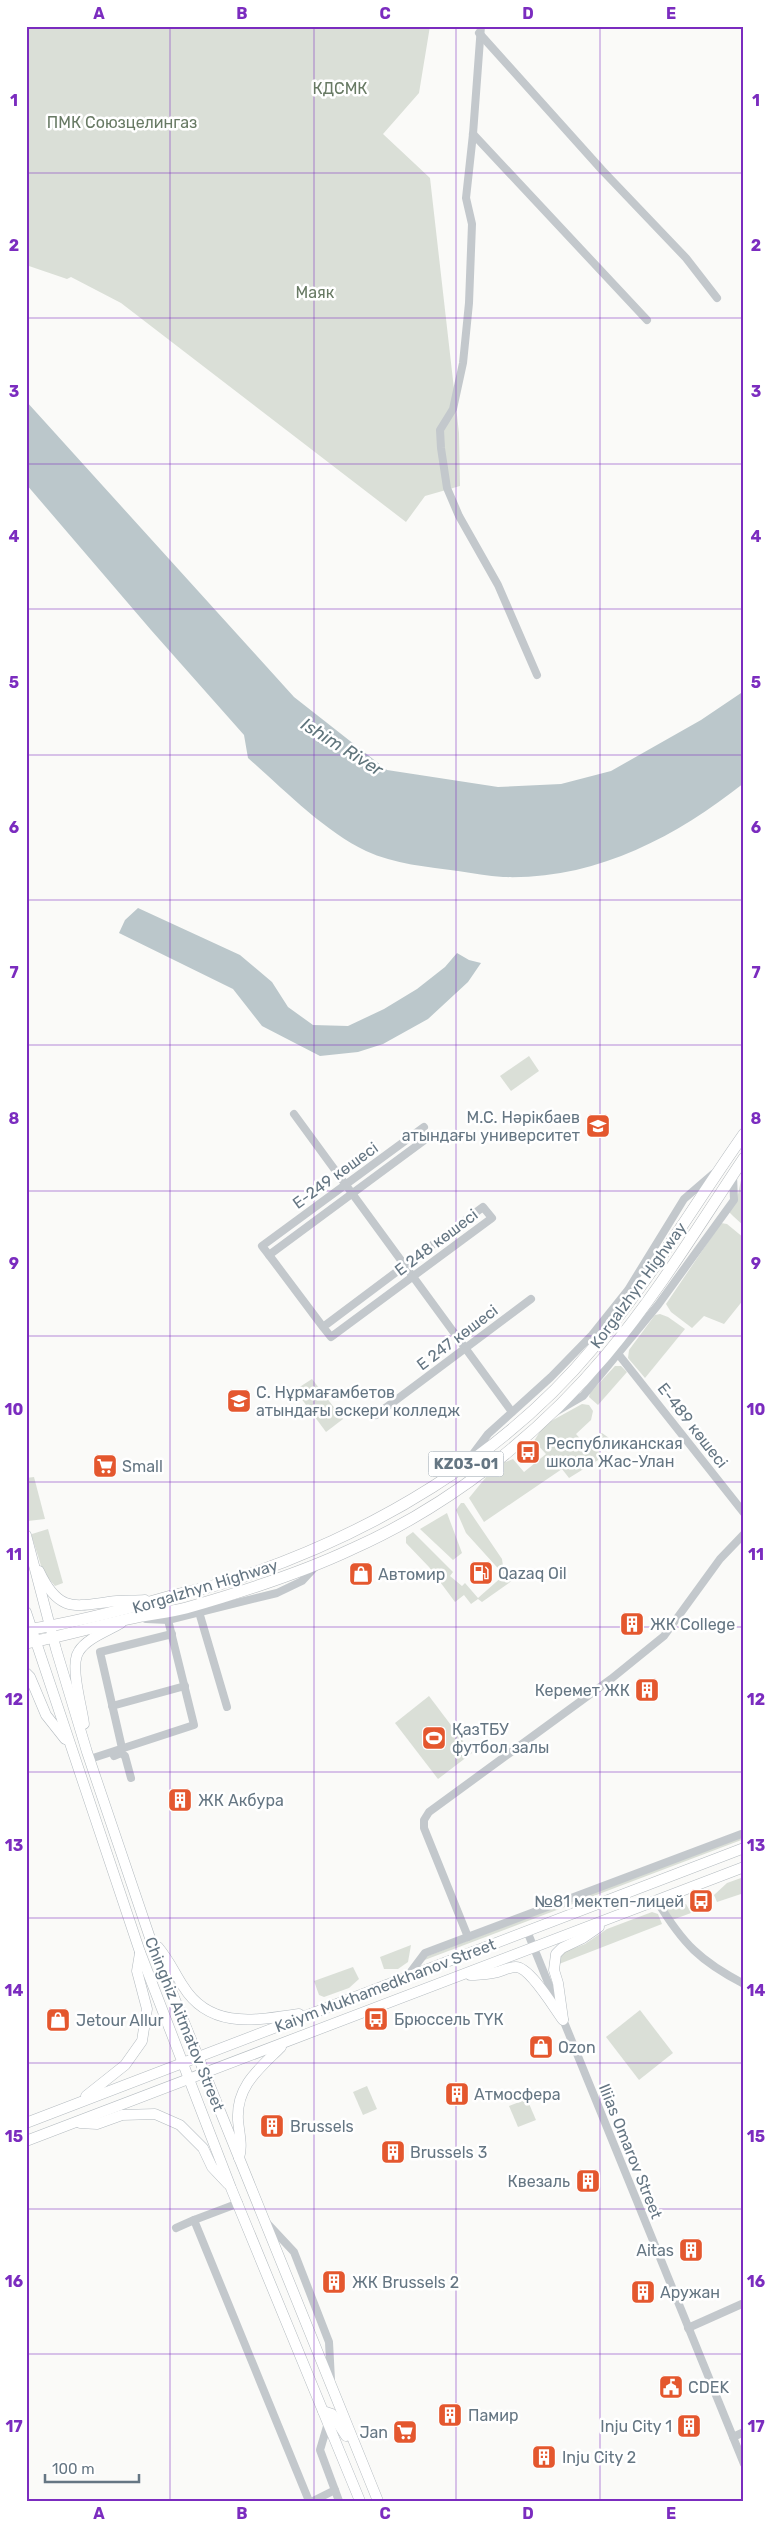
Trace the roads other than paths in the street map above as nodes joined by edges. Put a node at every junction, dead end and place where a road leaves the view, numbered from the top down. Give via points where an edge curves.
1 (480, 30) edge
2 (473, 134) junction
3 (717, 298) dead end
4 (648, 320) dead end
5 (537, 675) dead end
6 (294, 1114) dead end
7 (424, 1127) dead end
8 (744, 1134) edge
9 (430, 1136) dead end
10 (744, 1158) edge
11 (720, 1168) junction
12 (733, 1174) junction
13 (345, 1184) junction
14 (351, 1193) junction
15 (269, 1255) junction
16 (404, 1265) junction
17 (413, 1277) junction
18 (532, 1299) dead end
19 (323, 1327) junction
20 (465, 1348) junction
21 (619, 1355) junction
22 (512, 1412) junction
23 (550, 1414) junction
24 (376, 1415) dead end
25 (465, 1465) junction
26 (744, 1513) edge
27 (744, 1534) edge
28 (26, 1535) edge
29 (30, 1551) junction
30 (318, 1564) junction
31 (163, 1598) junction
32 (26, 1612) edge
33 (198, 1612) junction
34 (131, 1618) junction
35 (168, 1620) junction
36 (29, 1630) edge
37 (52, 1631) junction
38 (172, 1634) junction
39 (31, 1642) edge
40 (26, 1673) edge
41 (184, 1686) junction
42 (112, 1706) junction
43 (227, 1706) dead end
44 (70, 1745) junction
45 (122, 1748) junction
46 (89, 1758) junction
47 (131, 1778) dead end
48 (744, 1833) edge
49 (744, 1848) edge
50 (742, 1869) edge
51 (657, 1901) junction
52 (611, 1918) junction
53 (527, 1931) junction
54 (468, 1937) junction
55 (150, 1938) junction
56 (534, 1947) junction
57 (140, 1952) junction
58 (407, 1977) junction
59 (457, 1977) junction
60 (744, 1984) edge
61 (320, 2010) junction
62 (563, 2020) junction
63 (284, 2044) junction
64 (199, 2057) junction
65 (183, 2063) junction
66 (205, 2073) junction
67 (190, 2079) junction
68 (75, 2104) junction
69 (26, 2123) edge
70 (74, 2123) junction
71 (26, 2141) edge
72 (239, 2159) junction
73 (232, 2188) junction
74 (239, 2203) junction
75 (264, 2219) junction
76 (194, 2220) junction
77 (176, 2228) dead end
78 (744, 2302) edge
79 (289, 2326) junction
80 (688, 2328) junction
81 (326, 2373) junction
82 (331, 2384) junction
83 (323, 2411) junction
84 (328, 2423) junction
85 (744, 2432) edge
86 (733, 2437) junction
87 (357, 2451) junction
88 (743, 2460) edge
89 (335, 2490) junction
90 (309, 2501) edge
91 (313, 2501) edge
92 (339, 2501) edge
93 (360, 2501) edge
94 (378, 2501) edge

1 - 2 street
1 - 3 street via 602,170 686,258
2 - 4 street
2 - 5 street via 466,198 472,224 463,363 453,409 440,430 441,448 447,488 498,585
6 - 13 street
7 - 13 street, Е-249 көшесі
8 - 11 main road, Korgalzhyn Highway / KZ03-01
9 - 14 street
10 - 12 main road, Korgalzhyn Highway / KZ03-01
11 - 22 street via 684,1199 628,1290 592,1335
11 - 25 main road, Korgalzhyn Highway / KZ03-01 via 633,1298 593,1348 556,1388
12 - 21 street via 734,1200
12 - 23 main road, Korgalzhyn Highway / KZ03-01 via 658,1290 606,1356
13 - 14 street
13 - 15 street, Е-249 көшесі via 262,1246
14 - 15 street
14 - 16 street
15 - 19 street
16 - 17 street
16 - 17 street, Е 248 көшесі via 483,1207 492,1218
16 - 19 street, Е 248 көшесі
17 - 19 street, Е 248 көшесі via 331,1337
17 - 20 street
18 - 20 street, Е 247 көшесі
20 - 22 street
20 - 24 street, Е 247 көшесі
21 - 23 street via 583,1396
21 - 26 street, Е-489 көшесі
22 - 25 street via 488,1434
23 - 30 main road, Korgalzhyn Highway / KZ03-01 via 495,1462 438,1501 354,1549
25 - 31 main road, Korgalzhyn Highway / KZ03-01 via 360,1528 315,1550 236,1579
27 - 54 street via 720,1558 664,1636 611,1679 429,1812 424,1828
28 - 29 main road, Chinghiz Aitmatov Street
29 - 31 main road via 49,1587 62,1602 70,1605 80,1607
29 - 37 main road, Chinghiz Aitmatov Street
30 - 33 street via 302,1581 277,1593
30 - 34 main road, Korgalzhyn Highway / KZ03-01 via 182,1609
31 - 37 main road, Korgalzhyn Highway / KZ03-01
32 - 36 main road, Chinghiz Aitmatov Street
33 - 35 street
33 - 43 street
34 - 35 street
34 - 37 main road, Korgalzhyn Highway / KZ03-01
34 - 46 main road via 94,1638 78,1652 76,1678
35 - 38 street
36 - 37 main road, Korgalzhyn Highway / KZ03-01
36 - 39 main road, Chinghiz Aitmatov Street
37 - 39 main road, Korgalzhyn Highway / KZ03-01
37 - 46 main road, Chinghiz Aitmatov Street
38 - 41 street
38 - 42 street via 100,1652
39 - 44 main road, Chinghiz Aitmatov Street
40 - 44 main road via 46,1715
41 - 42 street
41 - 45 street via 194,1724
42 - 45 street
44 - 57 main road, Chinghiz Aitmatov Street
45 - 46 street
46 - 47 street via 123,1754
46 - 55 main road, Chinghiz Aitmatov Street
48 - 54 street
49 - 53 main road, Kaiym Mukhamedkhanov Street
50 - 51 main road, Kaiym Mukhamedkhanov Street
51 - 52 main road, Kaiym Mukhamedkhanov Street
51 - 60 street via 676,1932 692,1950 716,1970
52 - 56 main road, Kaiym Mukhamedkhanov Street
52 - 62 main road via 556,1954 554,1970
53 - 56 street, Iliias Omarov Street
53 - 58 main road, Kaiym Mukhamedkhanov Street
54 - 58 street via 425,1953
55 - 61 main road via 199,2005 223,2019 242,2021
55 - 64 main road, Chinghiz Aitmatov Street
56 - 59 main road, Kaiym Mukhamedkhanov Street
56 - 62 street, Iliias Omarov Street
57 - 65 main road, Chinghiz Aitmatov Street
57 - 68 main road via 137,1971 147,2009 142,2041 125,2065
58 - 61 main road, Kaiym Mukhamedkhanov Street
59 - 62 main road via 524,1968
59 - 63 main road, Kaiym Mukhamedkhanov Street
61 - 64 main road, Kaiym Mukhamedkhanov Street
62 - 80 street, Iliias Omarov Street
63 - 66 main road, Kaiym Mukhamedkhanov Street
63 - 72 main road via 253,2073 242,2090 238,2113 242,2150
64 - 65 main road, Kaiym Mukhamedkhanov Street
64 - 66 main road, Chinghiz Aitmatov Street
65 - 67 main road, Chinghiz Aitmatov Street
65 - 68 main road, Kaiym Mukhamedkhanov Street
66 - 67 main road, Kaiym Mukhamedkhanov Street
66 - 72 main road, Chinghiz Aitmatov Street
67 - 70 main road, Kaiym Mukhamedkhanov Street
67 - 73 main road, Chinghiz Aitmatov Street
68 - 69 main road, Kaiym Mukhamedkhanov Street
70 - 71 main road, Kaiym Mukhamedkhanov Street
70 - 73 main road via 97,2124 122,2115 155,2114 180,2125 203,2148 212,2167
72 - 75 main road, Chinghiz Aitmatov Street
73 - 74 main road, Chinghiz Aitmatov Street
74 - 76 street
74 - 79 main road, Chinghiz Aitmatov Street
75 - 81 main road, Chinghiz Aitmatov Street
75 - 82 street via 294,2252 329,2342
76 - 77 street
76 - 90 street
78 - 80 street
79 - 81 main road via 313,2370
79 - 83 main road, Chinghiz Aitmatov Street
80 - 86 street, Iliias Omarov Street
81 - 82 main road, Chinghiz Aitmatov Street
82 - 87 main road, Chinghiz Aitmatov Street
83 - 84 main road, Chinghiz Aitmatov Street
83 - 87 main road via 332,2414
84 - 89 street via 320,2450
84 - 93 main road, Chinghiz Aitmatov Street
85 - 86 street
86 - 88 street, Iliias Omarov Street
87 - 94 main road, Chinghiz Aitmatov Street
89 - 91 street
89 - 92 street

